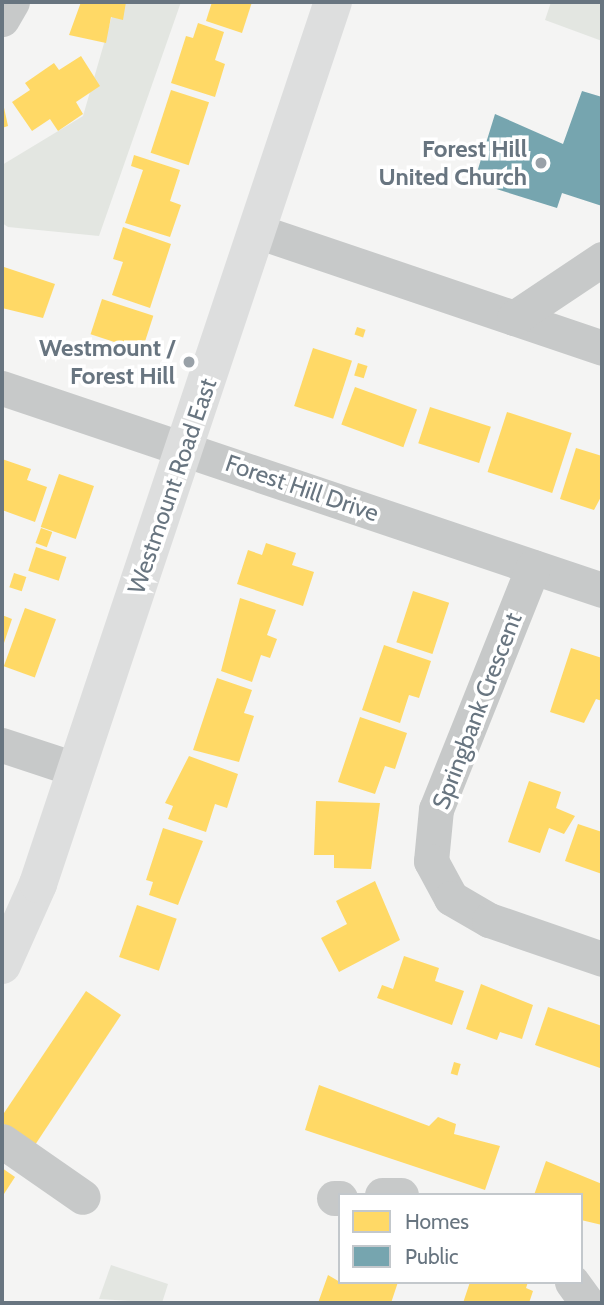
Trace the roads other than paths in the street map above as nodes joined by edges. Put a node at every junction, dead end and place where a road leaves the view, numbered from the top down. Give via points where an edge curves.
1 (12, 2) edge
2 (332, 2) edge
3 (2, 19) edge
4 (257, 231) junction
5 (602, 259) edge
6 (514, 318) junction
7 (602, 348) edge
8 (2, 388) edge
9 (186, 448) junction
10 (533, 567) junction
11 (602, 590) edge
12 (2, 745) edge
13 (75, 769) junction
14 (602, 959) edge
15 (2, 965) edge
16 (2, 1141) edge
17 (83, 1197) dead end
18 (573, 1284) edge
19 (587, 1303) edge

1 - 3 street
2 - 4 main road, Westmount Road East
4 - 6 street
4 - 9 main road, Westmount Road East
5 - 6 street
6 - 7 street
8 - 9 street, Forest Hill Drive
9 - 10 street, Forest Hill Drive
9 - 13 main road, Westmount Road East
10 - 11 street, Forest Hill Drive
10 - 14 street, Springbank Crescent via 436,808 431,861 451,898 489,920
12 - 13 street
13 - 15 main road, Westmount Road East via 24,923
16 - 17 street
18 - 19 street

